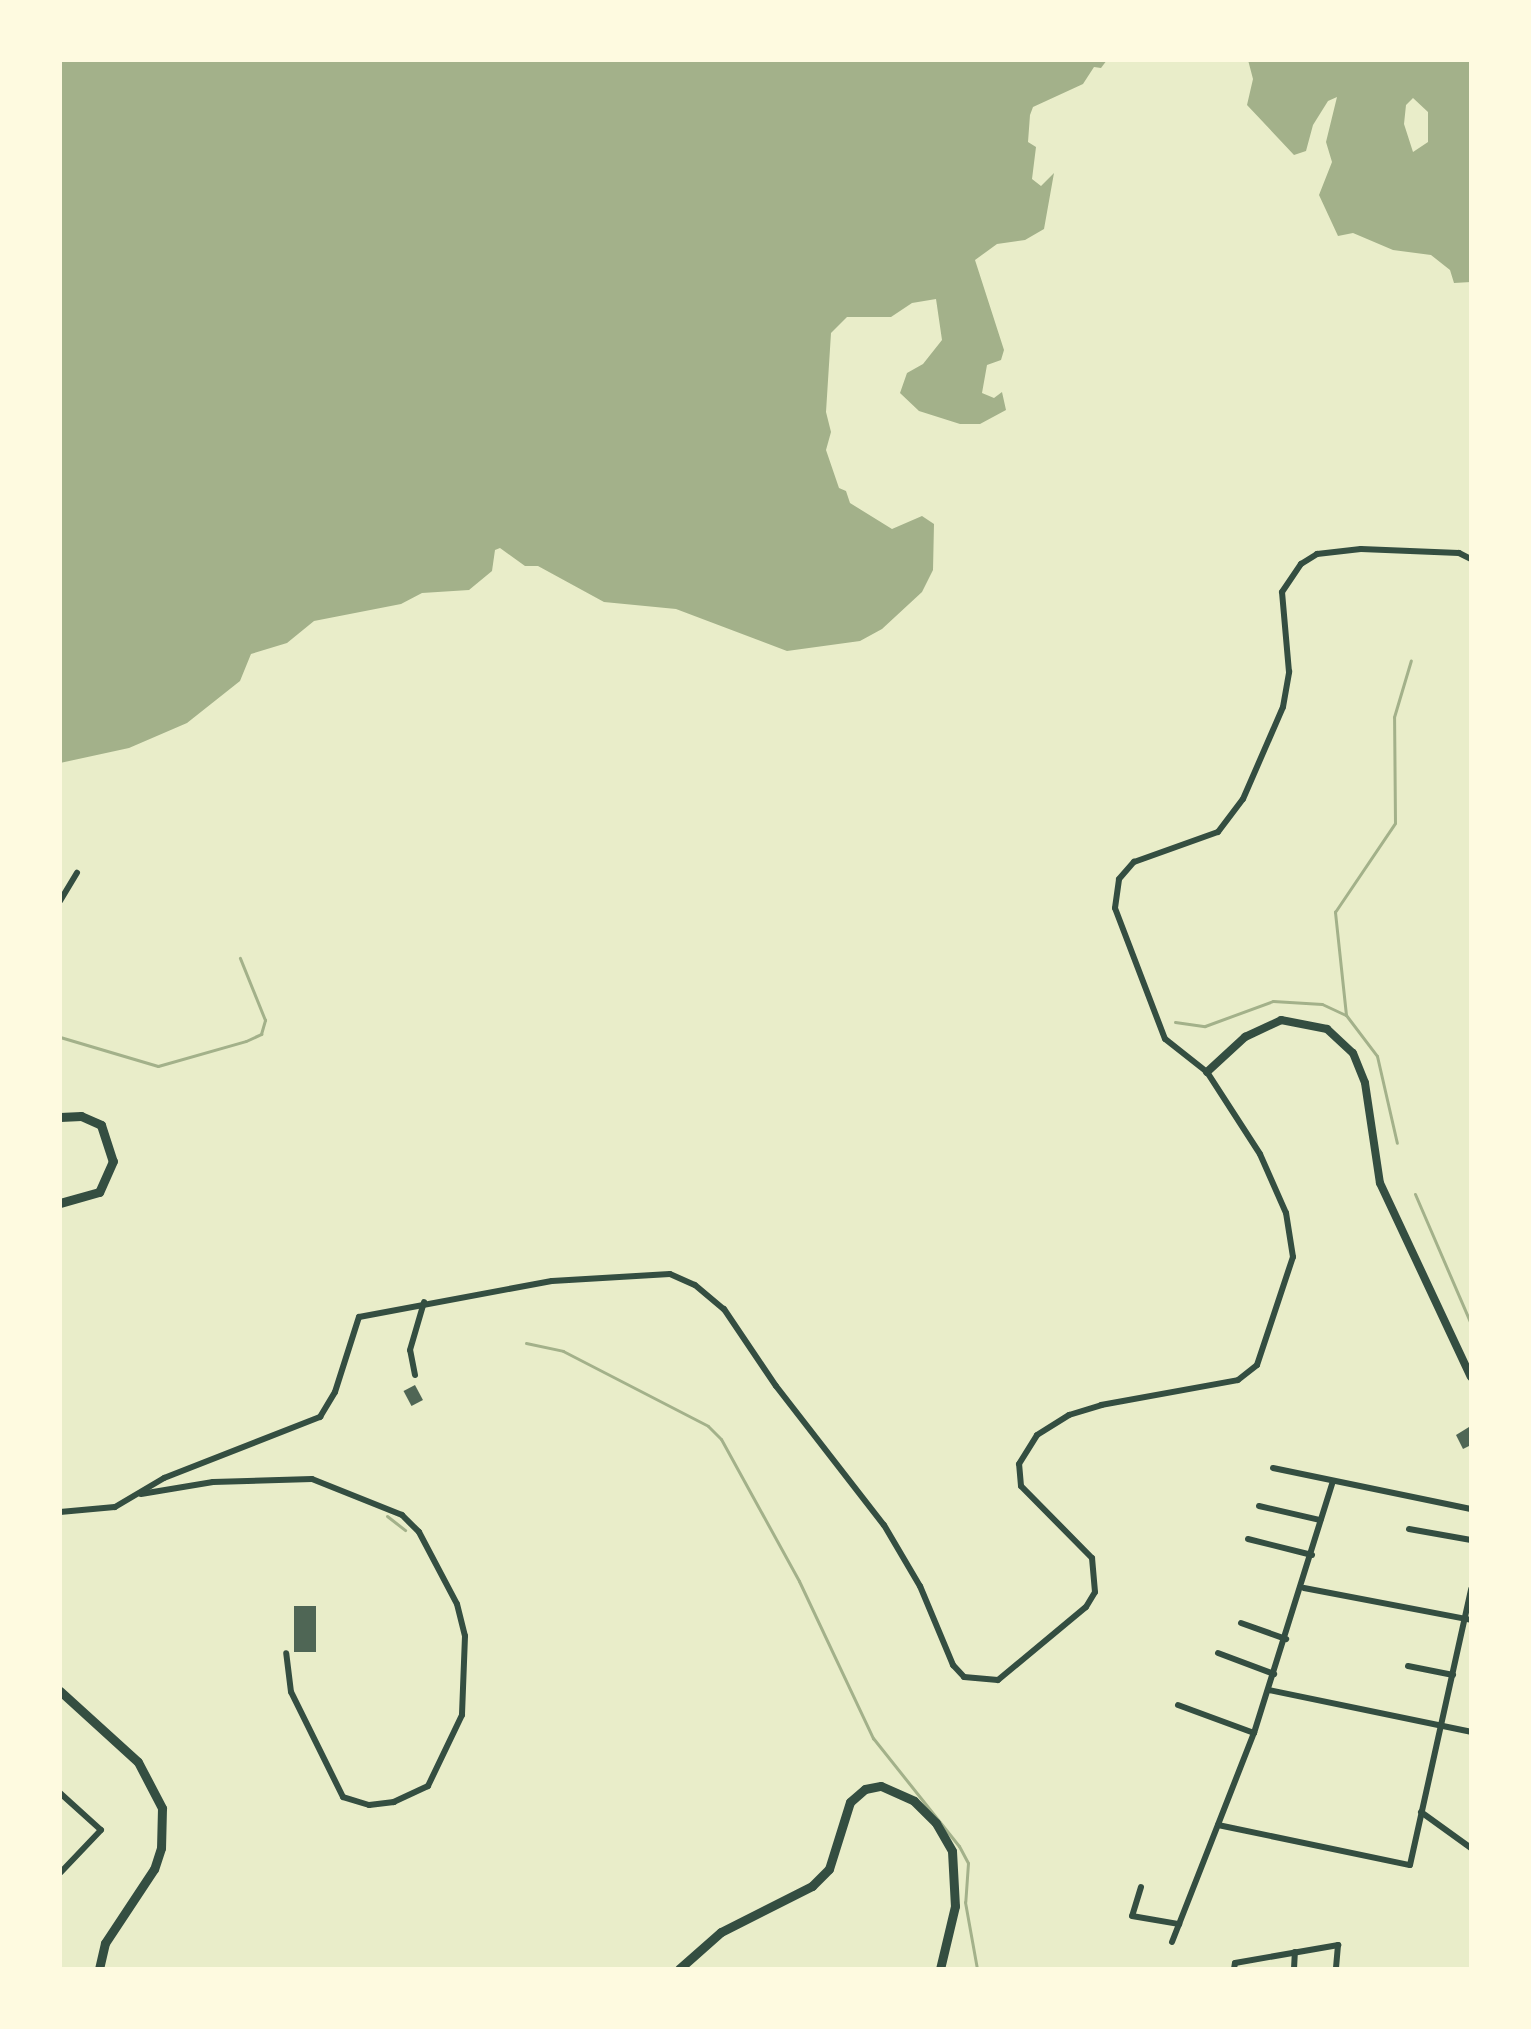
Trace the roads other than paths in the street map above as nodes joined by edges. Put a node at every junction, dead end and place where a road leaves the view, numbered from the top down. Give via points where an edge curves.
1 (1471, 559) edge
2 (77, 873) dead end
3 (60, 901) edge
4 (1207, 1072) junction
5 (60, 1117) edge
6 (60, 1203) edge
7 (424, 1302) junction
8 (415, 1375) dead end
9 (1471, 1377) edge
10 (1273, 1468) dead end
11 (1333, 1481) junction
12 (138, 1494) junction
13 (1259, 1506) dead end
14 (1471, 1509) edge
15 (60, 1512) edge
16 (1320, 1520) junction
17 (1409, 1529) dead end
18 (1248, 1539) dead end
19 (1471, 1540) edge
20 (1312, 1555) junction
21 (1304, 1588) junction
22 (1471, 1589) edge
23 (1468, 1620) edge
24 (1241, 1623) dead end
25 (1286, 1639) junction
26 (286, 1653) dead end
27 (1218, 1653) dead end
28 (1408, 1666) dead end
29 (1274, 1674) junction
30 (1453, 1675) junction
31 (1269, 1690) junction
32 (60, 1691) edge
33 (1178, 1705) dead end
34 (1443, 1726) junction
35 (1471, 1732) edge
36 (1254, 1733) junction
37 (60, 1793) edge
38 (1421, 1812) junction
39 (1218, 1825) junction
40 (1471, 1848) edge
41 (60, 1873) edge
42 (1141, 1887) dead end
43 (1179, 1924) junction
44 (1172, 1942) dead end
45 (1295, 1952) junction
46 (99, 1969) edge
47 (679, 1969) edge
48 (940, 1969) edge
49 (1234, 1969) edge
50 (1294, 1969) edge
51 (1336, 1969) edge

1 - 4 street via 1459,553 1361,549 1317,554 1301,564 1282,592 1289,672 1283,707 1243,799 1218,832 1163,850 1122,872 1115,908 1165,1039
2 - 3 street
4 - 7 street via 1260,1154 1286,1213 1293,1257 1264,1348 1257,1365 1238,1380 1101,1405 1069,1415 1037,1435 1019,1464 1021,1486 1092,1558 1096,1584 1086,1607 998,1680 964,1677 953,1665 920,1586 884,1525 776,1386 724,1309 695,1285 670,1274 618,1275
4 - 9 street via 1245,1037 1281,1020 1309,1022 1346,1045 1365,1083 1384,1193
5 - 6 main road via 81,1116 101,1125 113,1161 99,1192
7 - 8 street via 410,1350
7 - 12 street via 359,1317 335,1392 320,1417 164,1478
10 - 11 street
11 - 14 street
11 - 16 street
12 - 15 street via 93,1513
12 - 26 street via 213,1482 312,1479 402,1515 419,1532 457,1604 465,1636 462,1715 428,1786 394,1802 369,1805 343,1797 291,1692
13 - 16 street
16 - 20 street
17 - 19 street
18 - 20 street
20 - 21 street
21 - 23 street
21 - 25 street
22 - 23 street
23 - 30 street
24 - 25 street
25 - 29 street
27 - 29 street
28 - 30 street
29 - 31 street
30 - 34 street
31 - 34 street
31 - 36 street
32 - 46 main road via 138,1762 162,1808 161,1848 154,1869 105,1943
33 - 36 street
34 - 35 street
34 - 38 street
36 - 39 street
37 - 41 street via 101,1830
38 - 39 street via 1410,1865
38 - 40 street
39 - 43 street
42 - 43 street via 1132,1916
43 - 44 street
45 - 49 street via 1235,1963
45 - 50 street
45 - 51 street via 1338,1945
47 - 48 main road via 721,1932 812,1886 829,1869 850,1802 865,1789 881,1786 914,1801 936,1823 952,1851 955,1906

